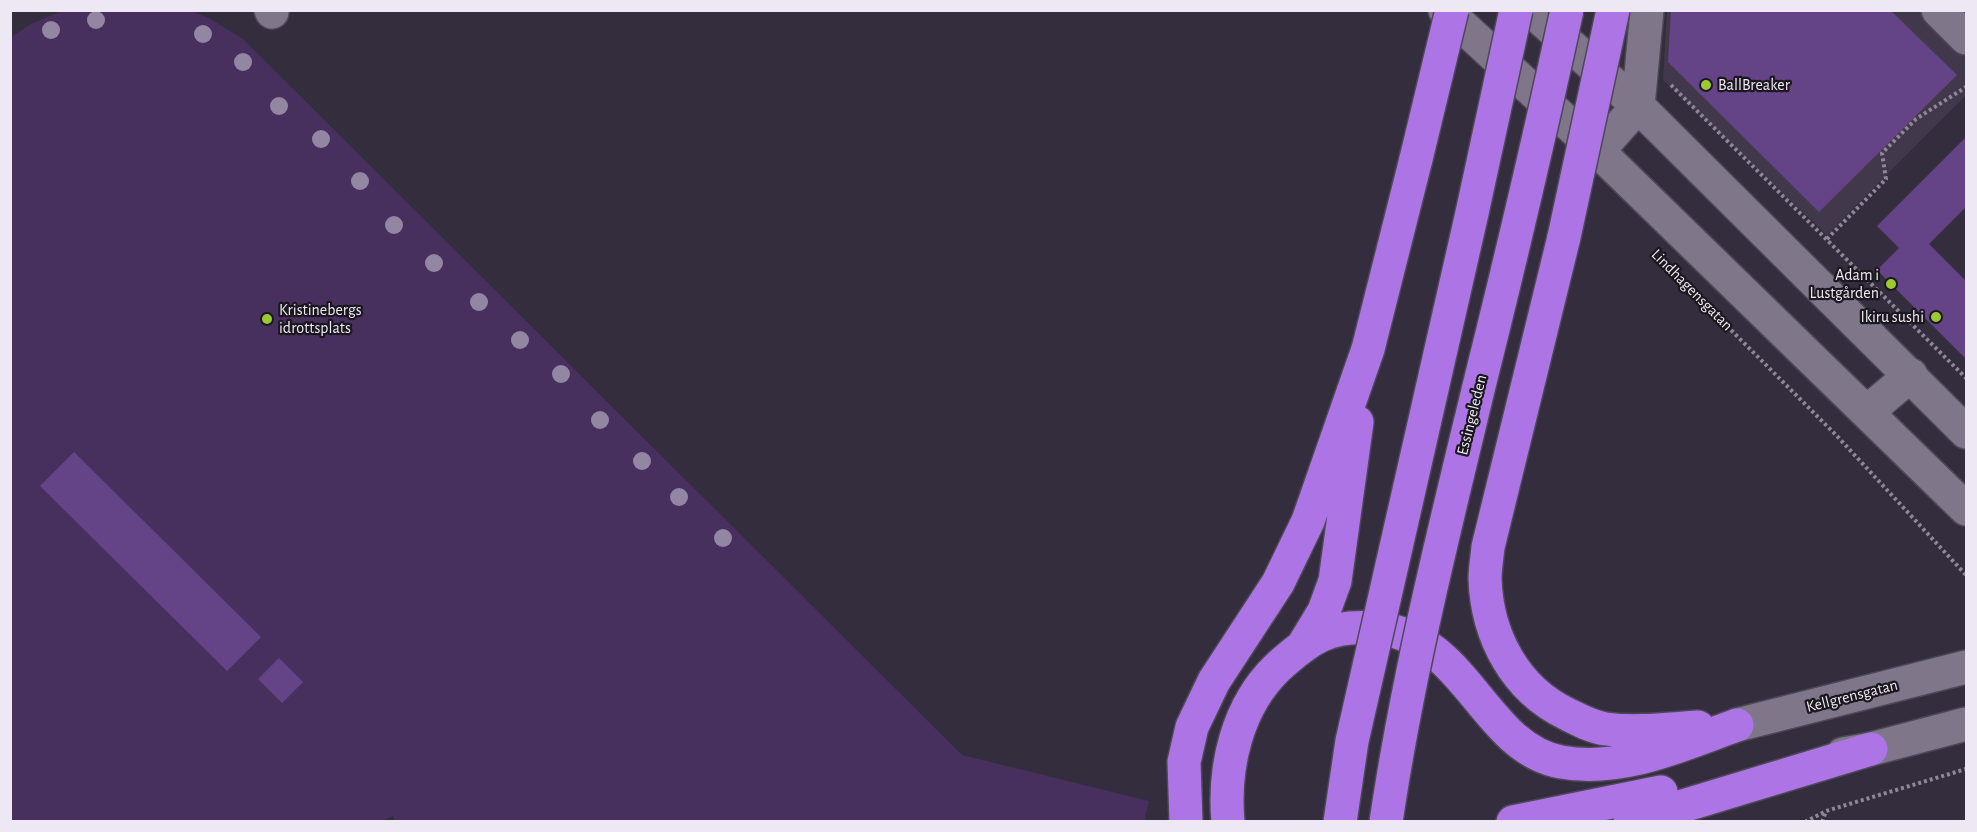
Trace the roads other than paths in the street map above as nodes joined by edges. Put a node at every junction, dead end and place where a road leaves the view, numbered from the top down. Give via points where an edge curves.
1 (1445, 10) edge
2 (1452, 10) edge
3 (1516, 10) edge
4 (1531, 10) edge
5 (1567, 10) edge
6 (1613, 10) edge
7 (1647, 10) edge
8 (1938, 10) edge
9 (1966, 38) edge
10 (1638, 106) junction
11 (1598, 151) junction
12 (1368, 349) junction
13 (1911, 375) junction
14 (1867, 412) junction
15 (1966, 432) edge
16 (1966, 509) edge
17 (1305, 644) junction
18 (1966, 667) edge
19 (1966, 724) edge
20 (1737, 725) junction
21 (1871, 749) junction
22 (1756, 770) joint
23 (1617, 813) edge
24 (1186, 822) edge
25 (1228, 822) edge
26 (1340, 822) edge
27 (1386, 822) edge
28 (1513, 822) edge
29 (1556, 822) edge

1 - 11 street, Lindhagensgatan
2 - 12 highway, bridge
3 - 26 highway, bridge via 1352,741
4 - 10 street
5 - 27 highway, Essingeleden, bridge via 1533,167 1446,522 1395,760
6 - 20 highway, bridge via 1564,237 1488,547 1488,606 1510,666 1549,706 1604,729
7 - 10 street
8 - 9 street
10 - 11 street
10 - 13 street
11 - 14 street, Lindhagensgatan
12 - 17 highway via 1335,581 1324,612
12 - 24 highway via 1308,521 1278,583 1214,681 1192,727 1184,762
13 - 14 street
13 - 15 street
14 - 16 street, Lindhagensgatan
17 - 20 highway, bridge via 1333,630 1360,627 1384,628 1409,636 1436,651 1508,732 1536,754 1560,762 1612,764 1645,757
17 - 25 highway via 1253,697 1238,729 1227,788
18 - 20 street, Kellgrensgatan
19 - 21 street
21 - 22 street
21 - 23 highway
22 - 23 highway
23 - 28 highway
23 - 29 highway

